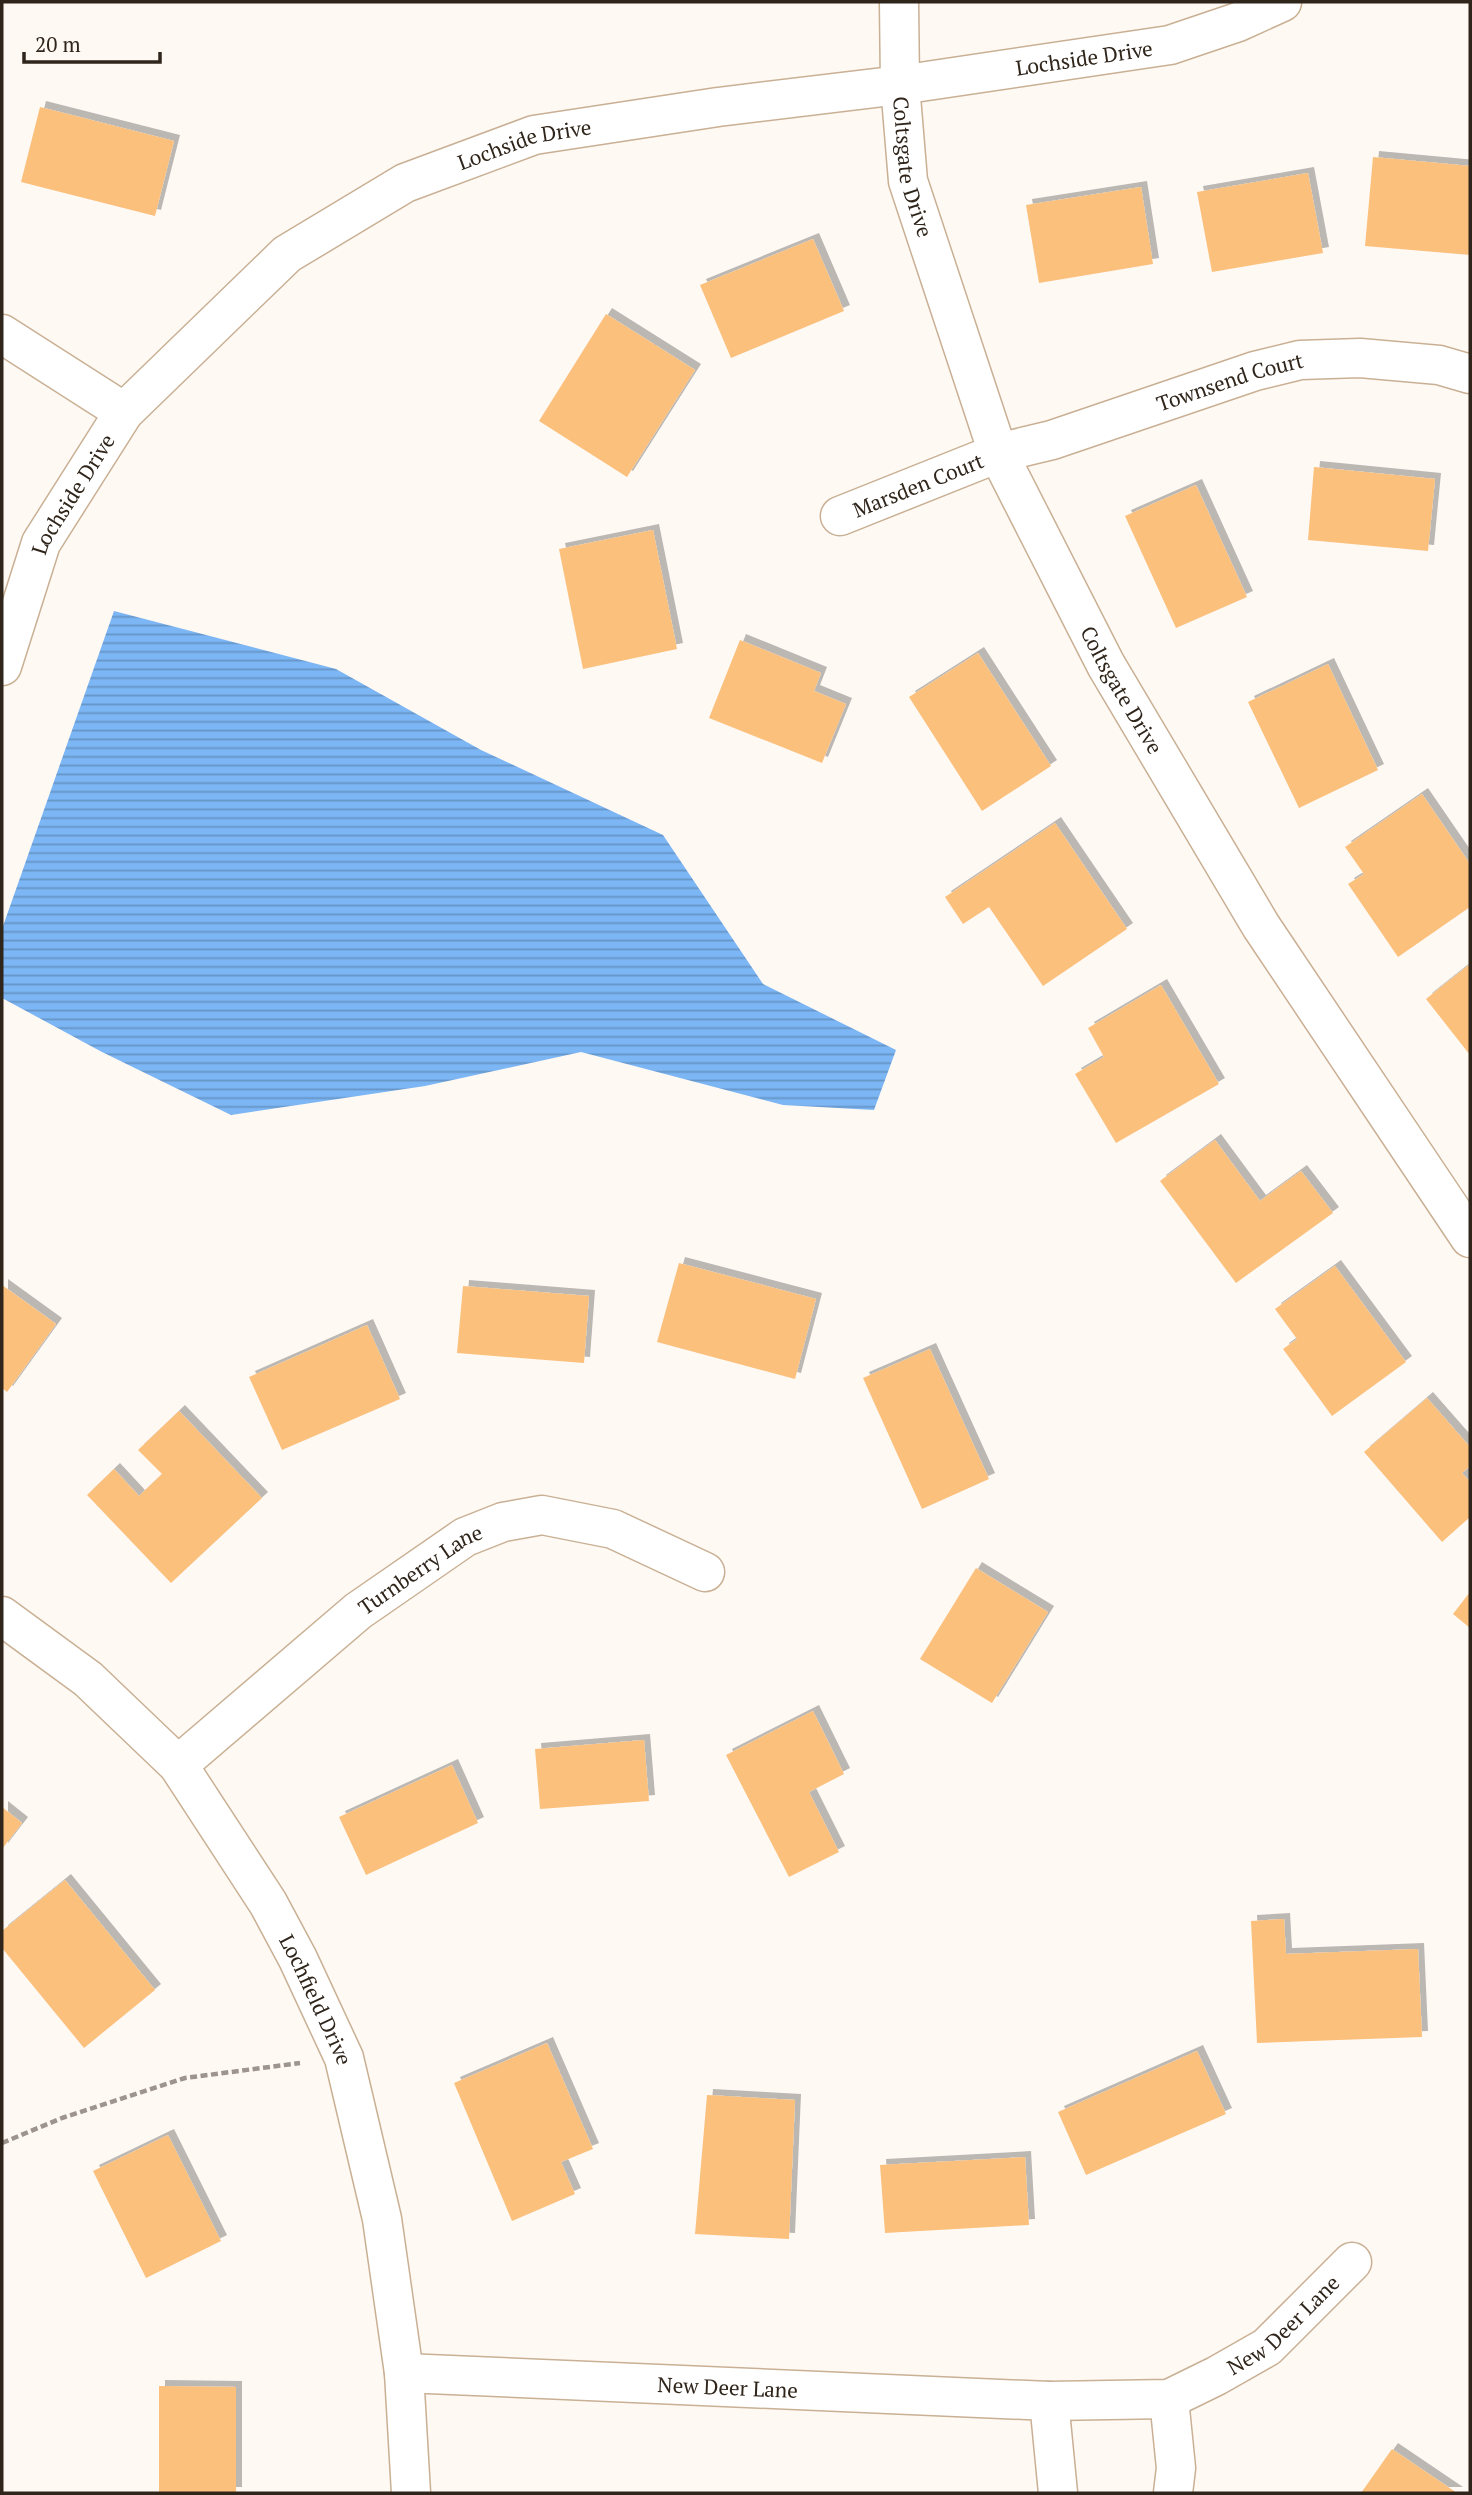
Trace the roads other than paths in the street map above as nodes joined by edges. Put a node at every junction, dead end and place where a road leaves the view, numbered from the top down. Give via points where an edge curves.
1 (899, 2) edge
2 (1282, 2) edge
3 (900, 85) junction
4 (2, 334) edge
5 (1470, 374) edge
6 (124, 412) junction
7 (998, 453) junction
8 (840, 516) dead end
9 (2, 666) edge
10 (1470, 1238) edge
11 (705, 1572) dead end
12 (2, 1616) edge
13 (178, 1765) junction
14 (1352, 2262) dead end
15 (404, 2374) junction
16 (1169, 2399) junction
17 (1049, 2401) junction
18 (411, 2493) edge
19 (1058, 2493) edge
20 (1173, 2493) edge

1 - 3 street, Coltsgate Drive
2 - 3 street, Lochside Drive via 1170,45
3 - 6 street, Lochside Drive via 534,135 405,183 287,254
3 - 7 street, Coltsgate Drive via 908,181
4 - 6 street
5 - 7 street, Townsend Court via 1439,365 1373,359 1300,360
6 - 9 street, Lochside Drive via 41,542
7 - 8 street, Marsden Court
7 - 10 street, Coltsgate Drive via 1105,665 1254,914
11 - 13 street, Turnberry Lane via 613,1529 541,1515 503,1522 464,1537 358,1611
12 - 13 street, Lochfield Drive via 88,1679
13 - 15 street, Lochfield Drive via 268,1903 344,2058 382,2219
14 - 16 street, New Deer Lane via 1267,2347
15 - 17 street, New Deer Lane
15 - 18 street, Lochfield Drive
16 - 17 street, New Deer Lane
16 - 20 street via 1176,2469
17 - 19 street

